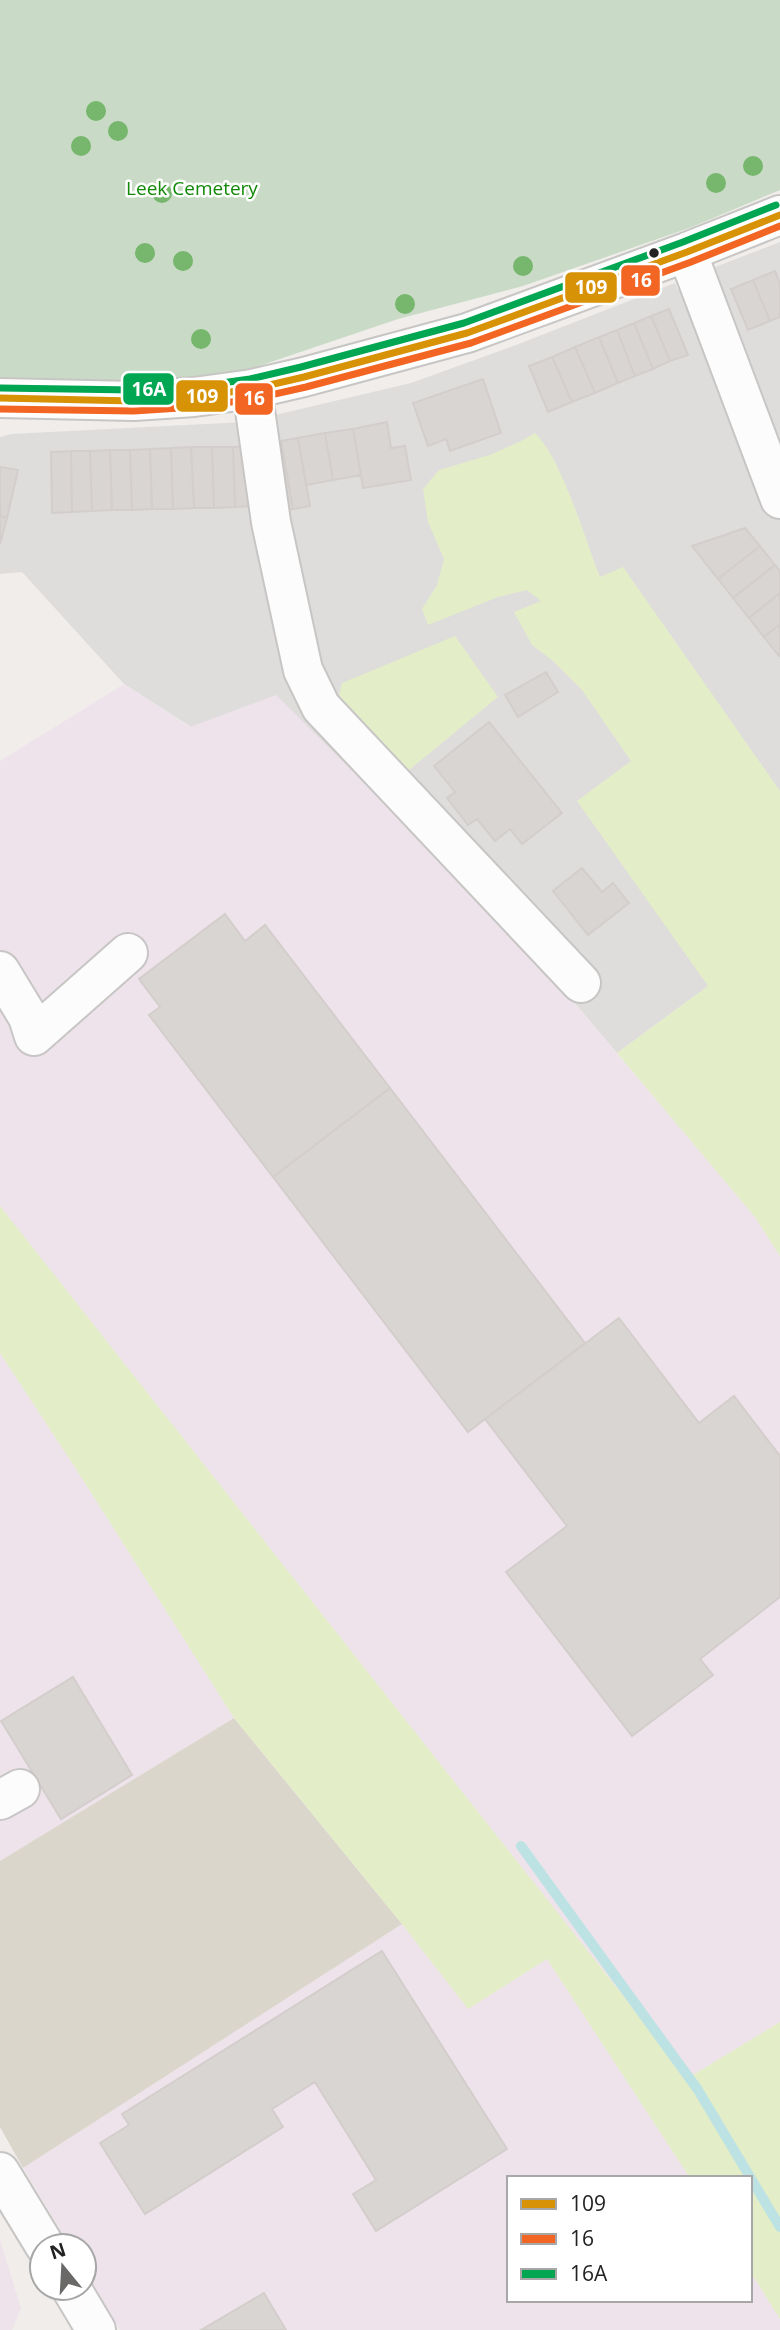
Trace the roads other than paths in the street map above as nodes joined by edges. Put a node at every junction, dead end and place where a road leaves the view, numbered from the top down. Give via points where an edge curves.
1 (780, 215) edge
2 (687, 252) junction
3 (252, 389) junction
4 (0, 398) edge
5 (780, 499) edge
6 (128, 953) dead end
7 (0, 971) edge
8 (581, 983) dead end
9 (0, 1010) edge
10 (34, 1036) junction
11 (0, 2172) edge
12 (36, 2232) edge
13 (79, 2302) edge
14 (96, 2330) edge

1 - 2 street
2 - 3 street via 467,333
2 - 5 street
3 - 4 street via 134,401
3 - 8 street via 282,576 303,670 321,707
6 - 10 street
7 - 10 street
9 - 10 street
11 - 12 street
13 - 14 street

